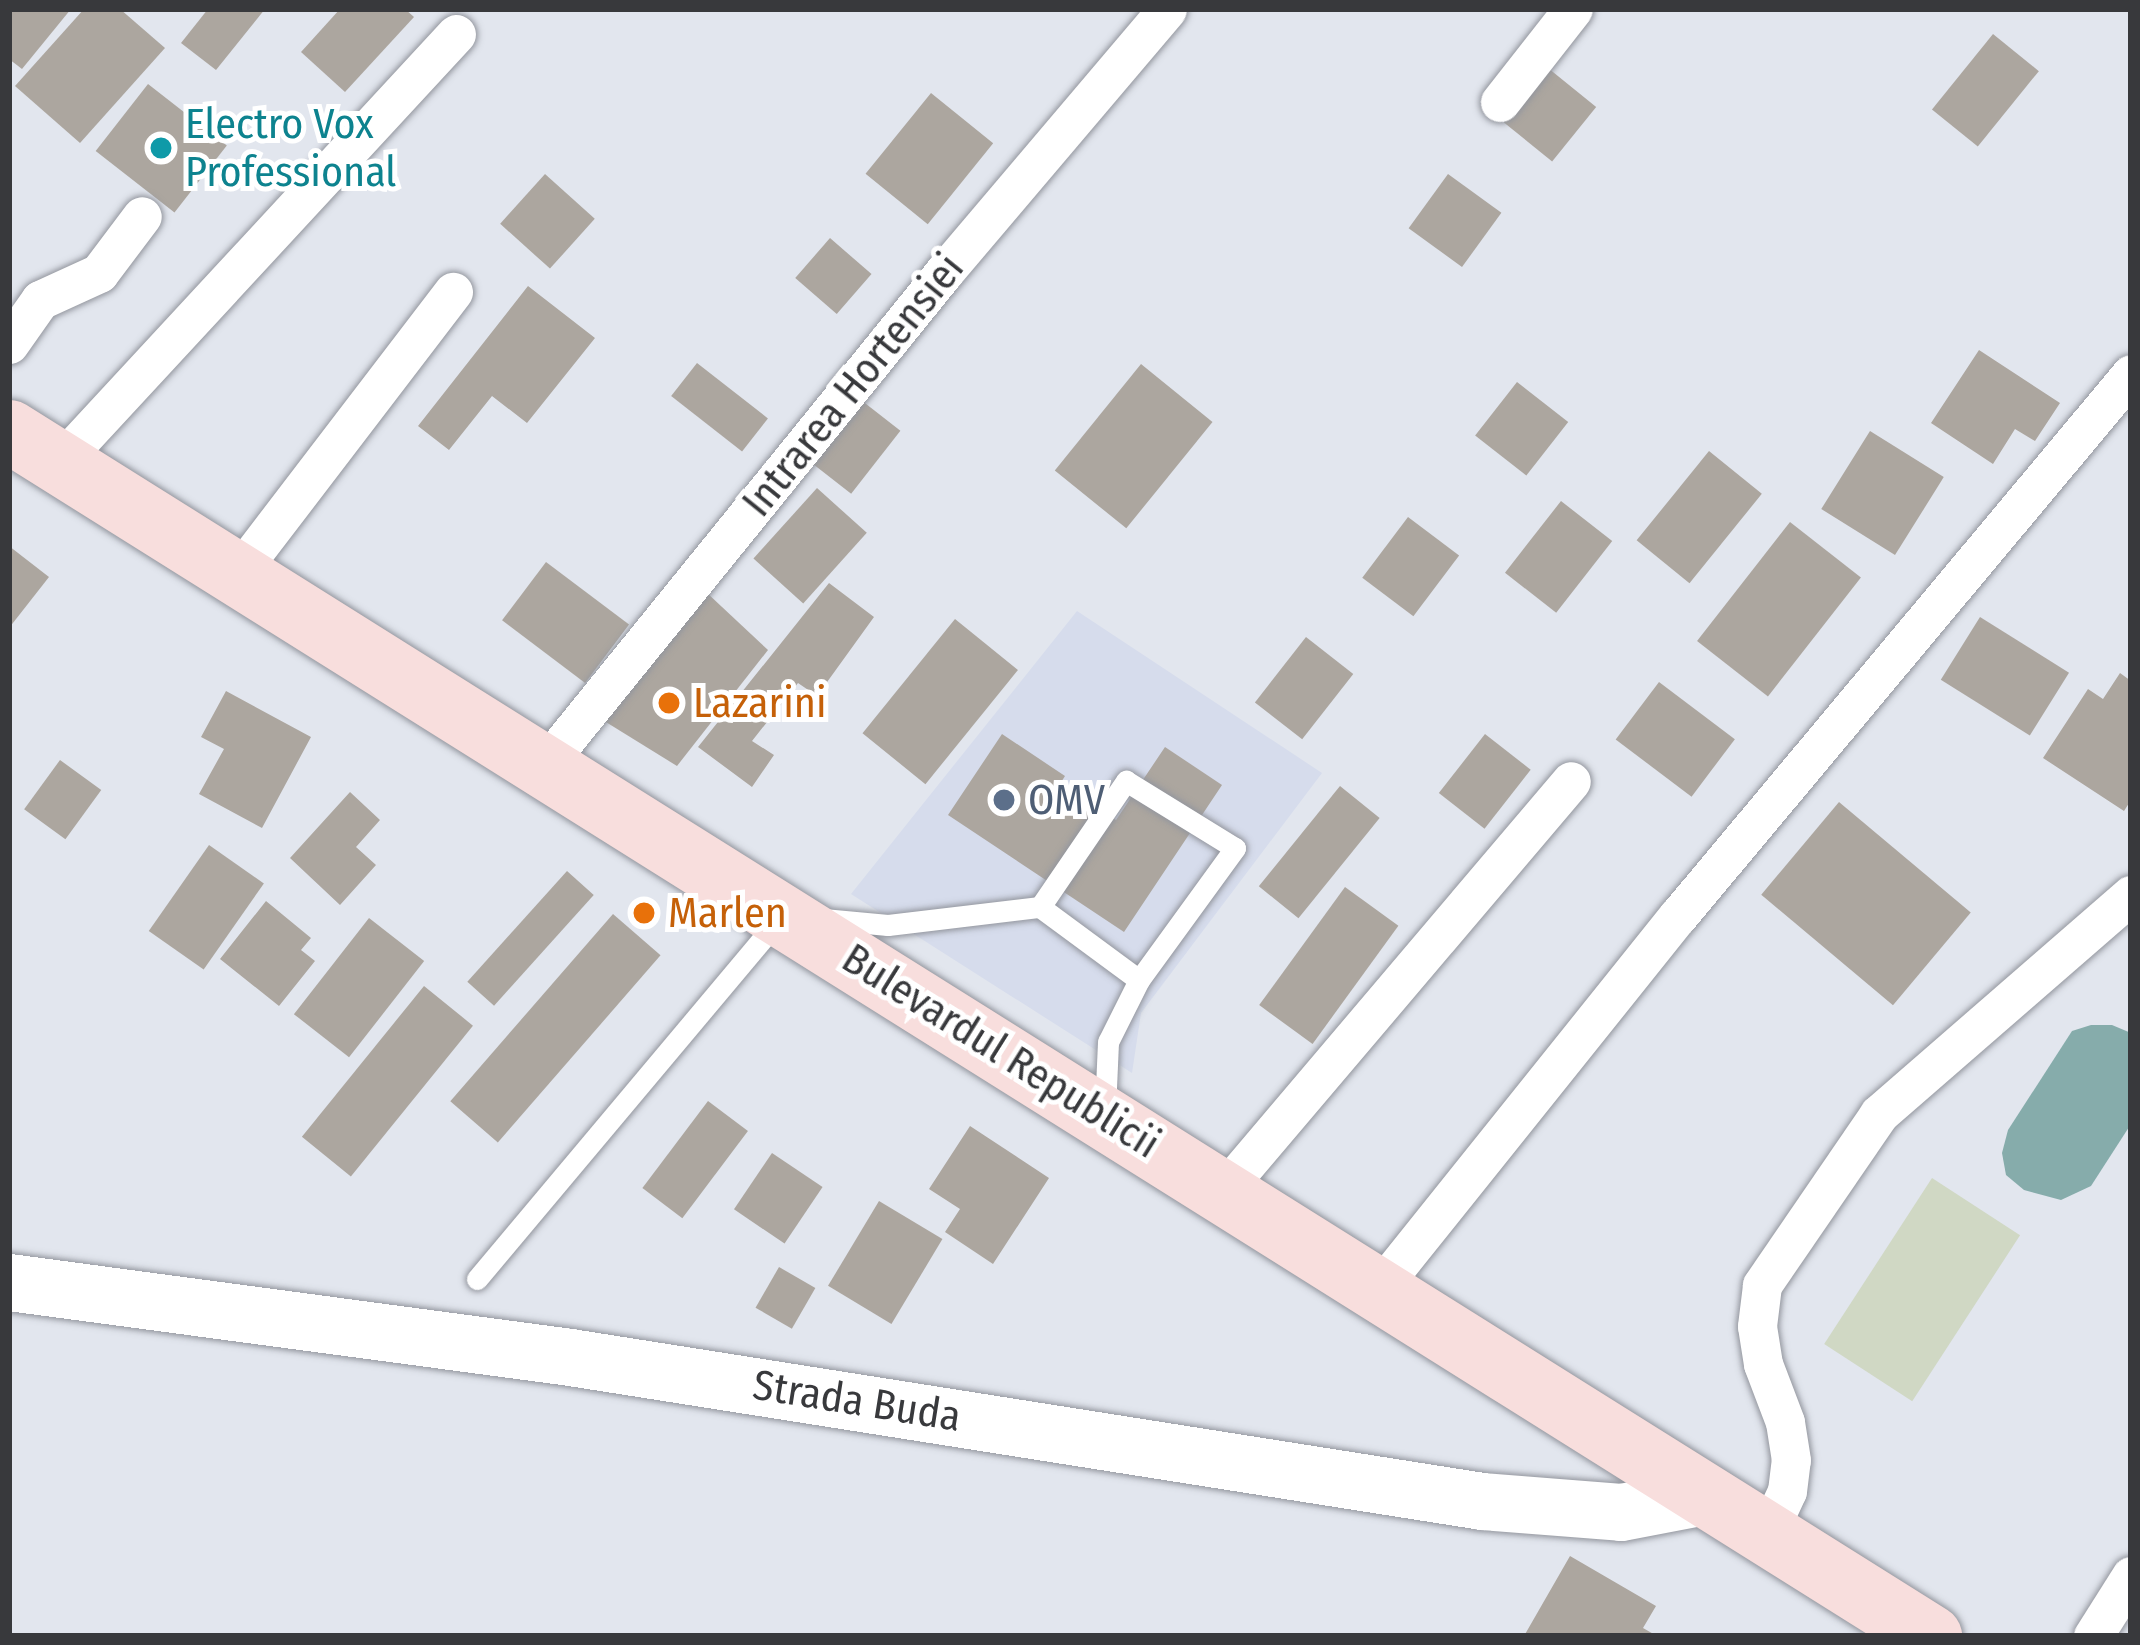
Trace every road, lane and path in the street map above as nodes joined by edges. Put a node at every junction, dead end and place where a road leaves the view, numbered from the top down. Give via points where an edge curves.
1 (1167, 9) edge
2 (1573, 9) edge
3 (455, 34) dead end
4 (1500, 102) dead end
5 (142, 216) dead end
6 (453, 292) dead end
7 (9, 344) edge
8 (2131, 374) edge
9 (34, 446) edge
10 (238, 573) junction
11 (544, 766) junction
12 (1571, 781) dead end
13 (2131, 895) edge
14 (1040, 907) junction
15 (782, 915) junction
16 (1139, 980) junction
17 (1105, 1115) junction
18 (1224, 1190) junction
19 (476, 1279) dead end
20 (9, 1282) edge
21 (1378, 1290) junction
22 (1703, 1496) junction
23 (1767, 1534) junction
24 (2131, 1576) edge
25 (1930, 1636) edge
26 (2093, 1636) edge

1 - 11 street, Intrarea Hortensiei
2 - 4 street
3 - 9 street
5 - 7 street via 99,273 40,300
6 - 10 street
8 - 21 street
9 - 10 main road, Bulevardul Republicii
10 - 11 main road, Bulevardul Republicii
11 - 15 main road, Bulevardul Republicii
12 - 18 street
13 - 23 street via 1879,1114 1762,1285 1763,1364 1791,1460
14 - 15 lane via 888,925
14 - 16 lane
14 - 16 lane via 1126,781 1234,848
15 - 17 main road, Bulevardul Republicii
15 - 19 lane
16 - 17 lane via 1108,1042
17 - 18 main road, Bulevardul Republicii
18 - 21 main road, Bulevardul Republicii
20 - 22 main road, Strada Buda via 571,1357 1482,1502 1621,1512
21 - 22 main road, Bulevardul Republicii
22 - 23 main road, Bulevardul Republicii
23 - 25 main road, Bulevardul Republicii
24 - 26 street

